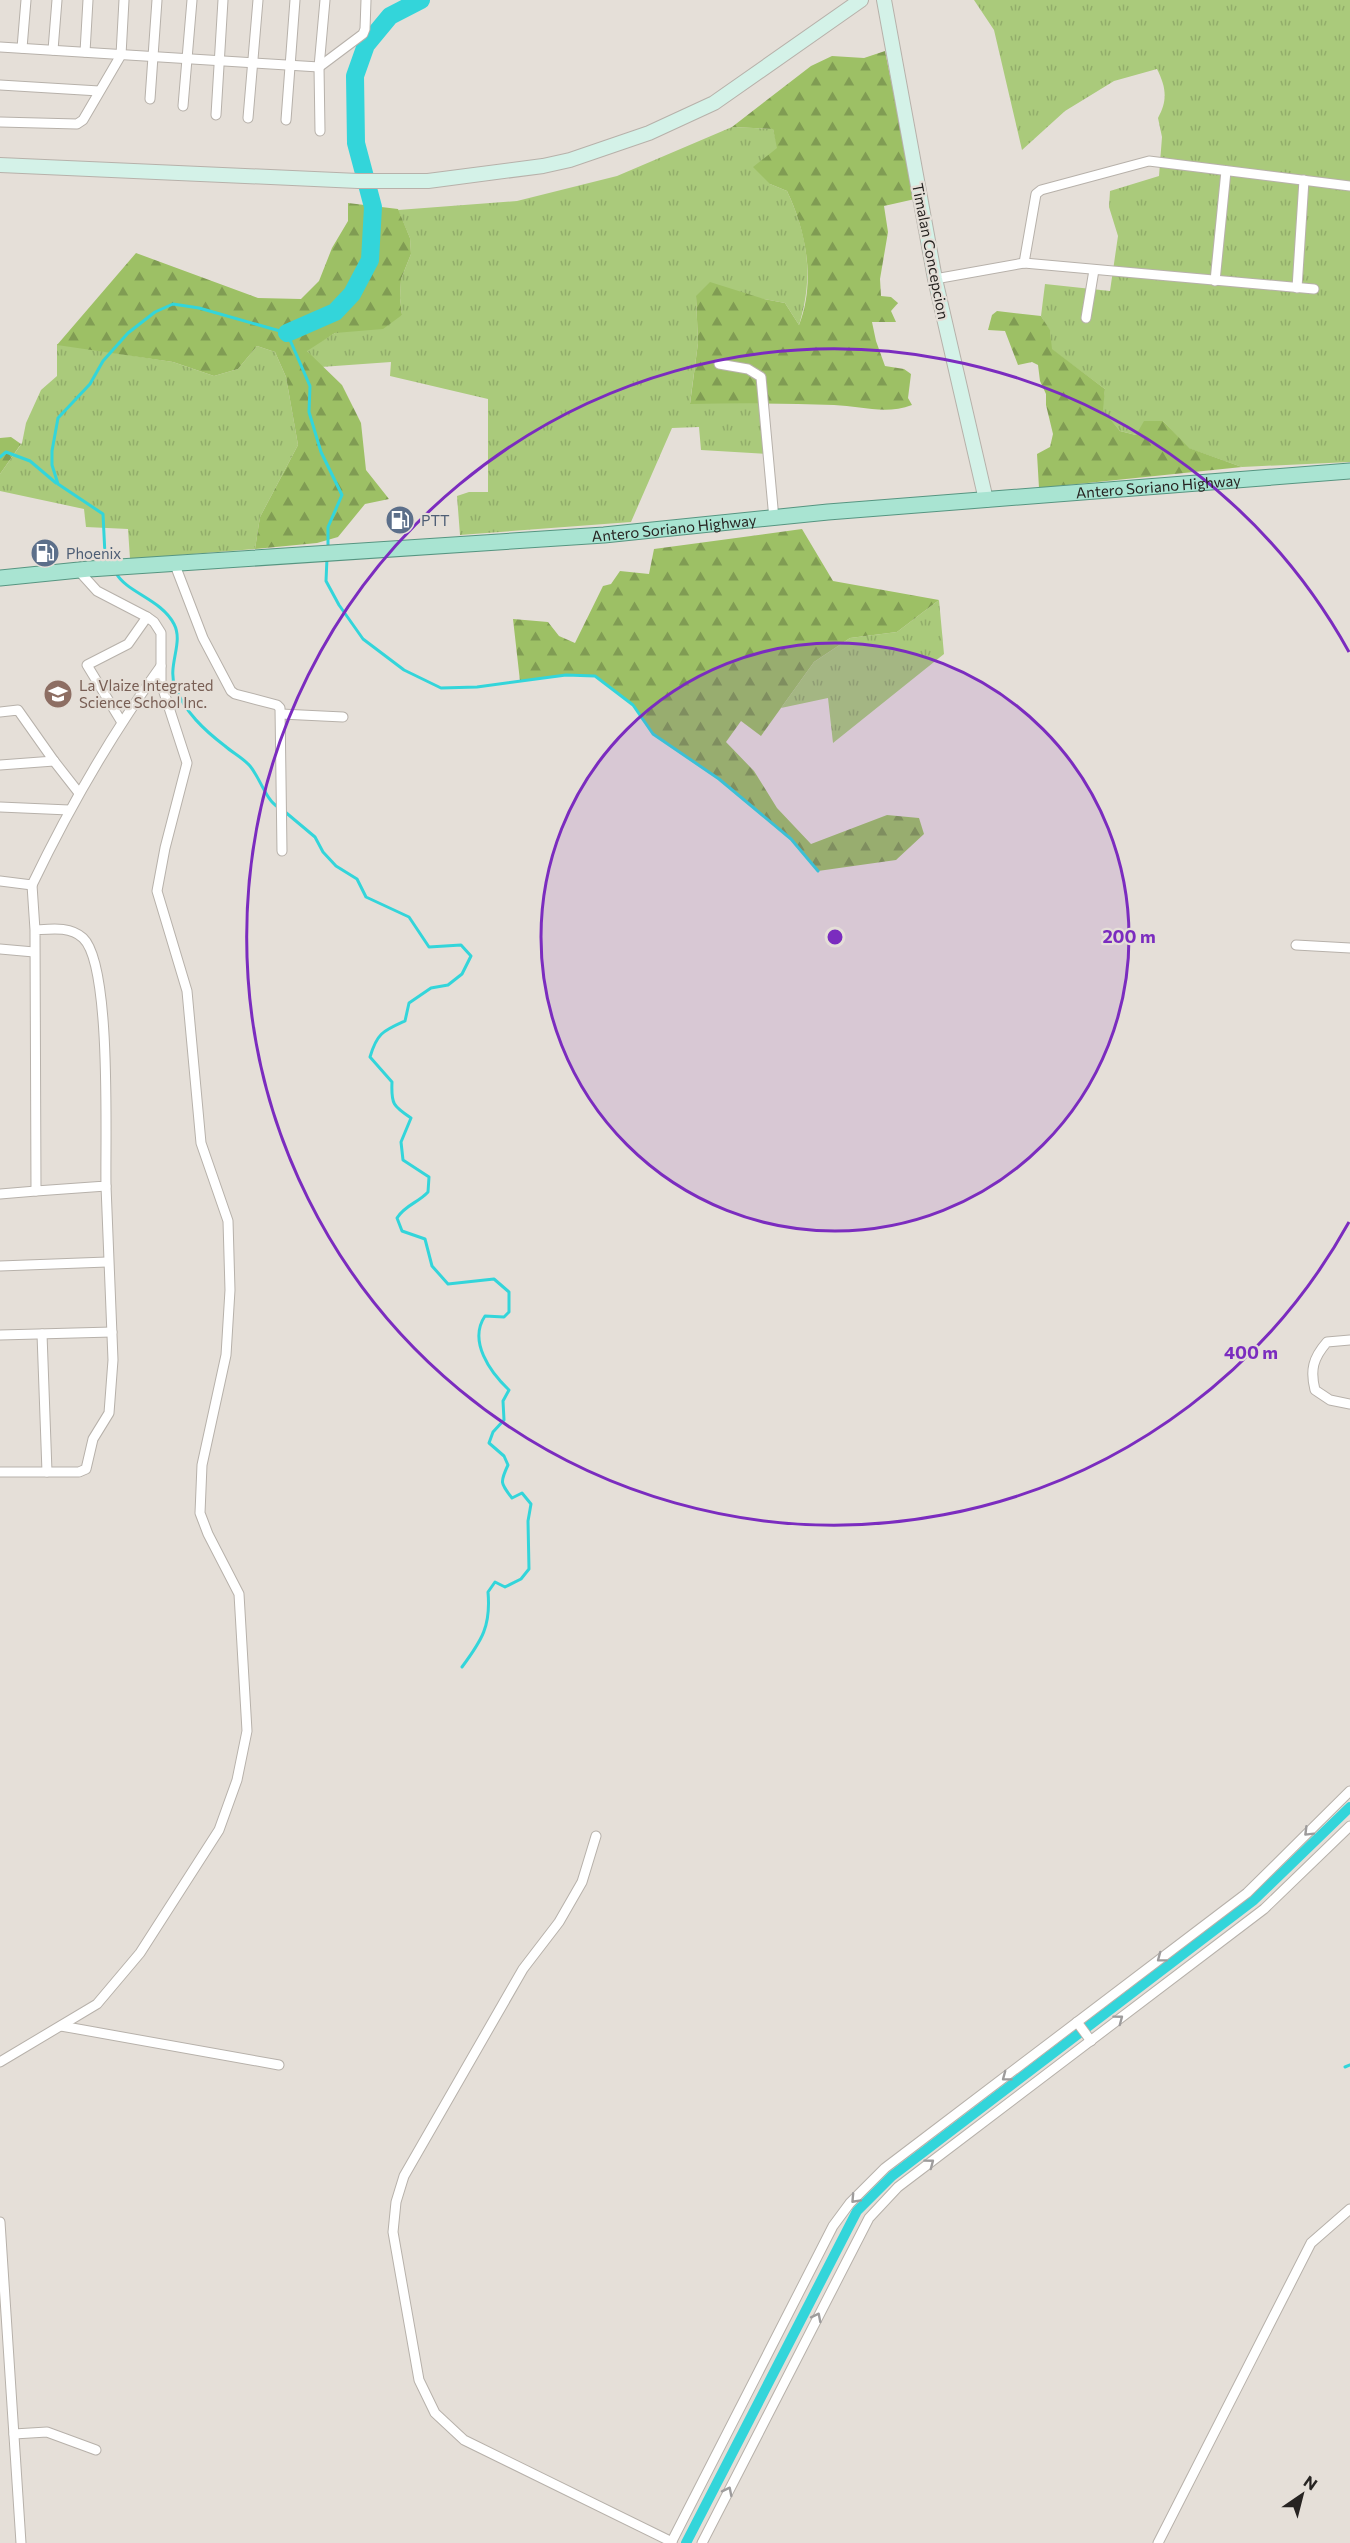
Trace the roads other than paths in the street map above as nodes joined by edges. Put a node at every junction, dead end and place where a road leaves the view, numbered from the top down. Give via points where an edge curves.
1 (26, 0) edge
2 (57, 0) edge
3 (88, 0) edge
4 (124, 0) edge
5 (157, 0) edge
6 (192, 0) edge
7 (223, 0) edge
8 (258, 0) edge
9 (295, 0) edge
10 (326, 0) edge
11 (366, 0) edge
12 (861, 0) edge
13 (884, 0) edge
14 (0, 47) edge
15 (22, 48) junction
16 (52, 50) junction
17 (85, 52) junction
18 (121, 55) junction
19 (153, 57) junction
20 (187, 59) junction
21 (221, 61) junction
22 (253, 63) junction
23 (290, 65) junction
24 (319, 67) junction
25 (0, 85) edge
26 (99, 91) junction
27 (150, 99) dead end
28 (183, 106) dead end
29 (216, 115) dead end
30 (248, 118) dead end
31 (286, 120) dead end
32 (0, 122) edge
33 (320, 131) dead end
34 (0, 165) edge
35 (1226, 171) junction
36 (1304, 180) junction
37 (1350, 186) edge
38 (1024, 263) junction
39 (1094, 270) junction
40 (935, 279) junction
41 (1215, 281) junction
42 (1297, 288) junction
43 (1314, 289) dead end
44 (1086, 318) dead end
45 (718, 364) dead end
46 (1350, 471) edge
47 (986, 500) junction
48 (774, 519) junction
49 (176, 565) junction
50 (78, 570) junction
51 (0, 578) edge
52 (147, 617) junction
53 (161, 666) junction
54 (0, 712) edge
55 (281, 714) junction
56 (344, 717) dead end
57 (121, 721) junction
58 (54, 761) junction
59 (0, 765) edge
60 (79, 793) junction
61 (0, 807) edge
62 (69, 810) junction
63 (282, 851) dead end
64 (0, 880) edge
65 (32, 885) junction
66 (35, 930) junction
67 (1296, 945) dead end
68 (1350, 948) edge
69 (0, 949) edge
70 (34, 952) junction
71 (106, 1186) junction
72 (36, 1191) junction
73 (0, 1194) edge
74 (107, 1262) junction
75 (0, 1266) edge
76 (112, 1332) junction
77 (42, 1334) junction
78 (0, 1335) edge
79 (1350, 1340) edge
80 (1350, 1404) edge
81 (0, 1472) edge
82 (46, 1472) junction
83 (1350, 1791) edge
84 (1350, 1826) edge
85 (596, 1836) dead end
86 (1077, 2022) junction
87 (61, 2026) junction
88 (1091, 2041) junction
89 (0, 2062) edge
90 (279, 2065) dead end
91 (1350, 2209) edge
92 (0, 2222) edge
93 (0, 2235) edge
94 (1, 2261) edge
95 (3, 2303) edge
96 (14, 2434) junction
97 (96, 2450) dead end
98 (672, 2542) edge
99 (21, 2543) edge
100 (702, 2543) edge
101 (1158, 2543) edge

1 - 15 street
2 - 16 street
3 - 17 street
4 - 18 street
5 - 19 street
6 - 20 street
7 - 21 street
8 - 22 street
9 - 23 street
10 - 24 street
11 - 24 street via 363,34
12 - 34 street via 714,103 649,133 543,166 428,180 358,181
13 - 40 street, Timalan Concepcion
14 - 15 street
15 - 16 street
16 - 17 street
17 - 18 street
18 - 19 street
18 - 26 street
19 - 20 street
19 - 27 street
20 - 21 street
20 - 28 street
21 - 22 street
21 - 29 street
22 - 23 street
22 - 30 street
23 - 24 street
23 - 31 street
24 - 33 street
25 - 26 street
26 - 32 street via 84,120 77,124
35 - 36 street
35 - 38 street via 1149,161 1041,190 1036,194
35 - 41 street
36 - 37 street
36 - 42 street
38 - 39 street
38 - 40 street
39 - 41 street
39 - 44 street
40 - 47 street, Timalan Concepcion
41 - 42 street
42 - 43 street
45 - 48 street via 748,369 761,377
46 - 47 main road, Antero Soriano Highway
47 - 48 main road, Antero Soriano Highway
48 - 49 main road, Antero Soriano Highway
49 - 50 main road, Antero Soriano Highway
49 - 55 street via 203,638 231,691 277,705
50 - 51 main road, Antero Soriano Highway
50 - 52 street via 97,591
52 - 53 street via 161,633
52 - 57 street via 128,644 87,664
53 - 57 street
53 - 87 street via 161,683 187,763 158,891 187,991 201,1143 228,1221 230,1290 226,1354 202,1465 200,1513 239,1594 247,1731 237,1780 219,1830 140,1953 97,2004
54 - 58 street via 18,710
55 - 56 street
55 - 63 street
57 - 60 street
58 - 59 street
58 - 60 street
60 - 62 street
61 - 62 street
62 - 65 street
64 - 65 street
65 - 66 street
66 - 70 street
66 - 71 street via 67,929 77,933 93,954 105,1026
67 - 68 street
69 - 70 street
70 - 72 street
71 - 72 street
71 - 74 street
72 - 73 street
74 - 75 street
74 - 76 street
76 - 77 street
76 - 82 street via 109,1413 93,1439 86,1469
77 - 78 street
77 - 82 street
79 - 80 street via 1327,1342 1317,1352 1310,1372 1315,1390 1330,1400
81 - 82 street
83 -> 86 street via 1247,1893
88 -> 84 street via 1264,1909
85 - 98 street via 582,1882 559,1922 523,1969 404,2176 393,2232 418,2380 435,2413 464,2440
86 - 88 street
86 -> 98 street via 885,2168 850,2203 833,2226
87 - 89 street
87 - 90 street
100 -> 88 street via 868,2218 898,2187
91 - 101 street via 1311,2243
92 - 93 street
93 - 94 street
94 - 95 street
95 - 96 street
96 - 97 street via 47,2432
96 - 99 street

